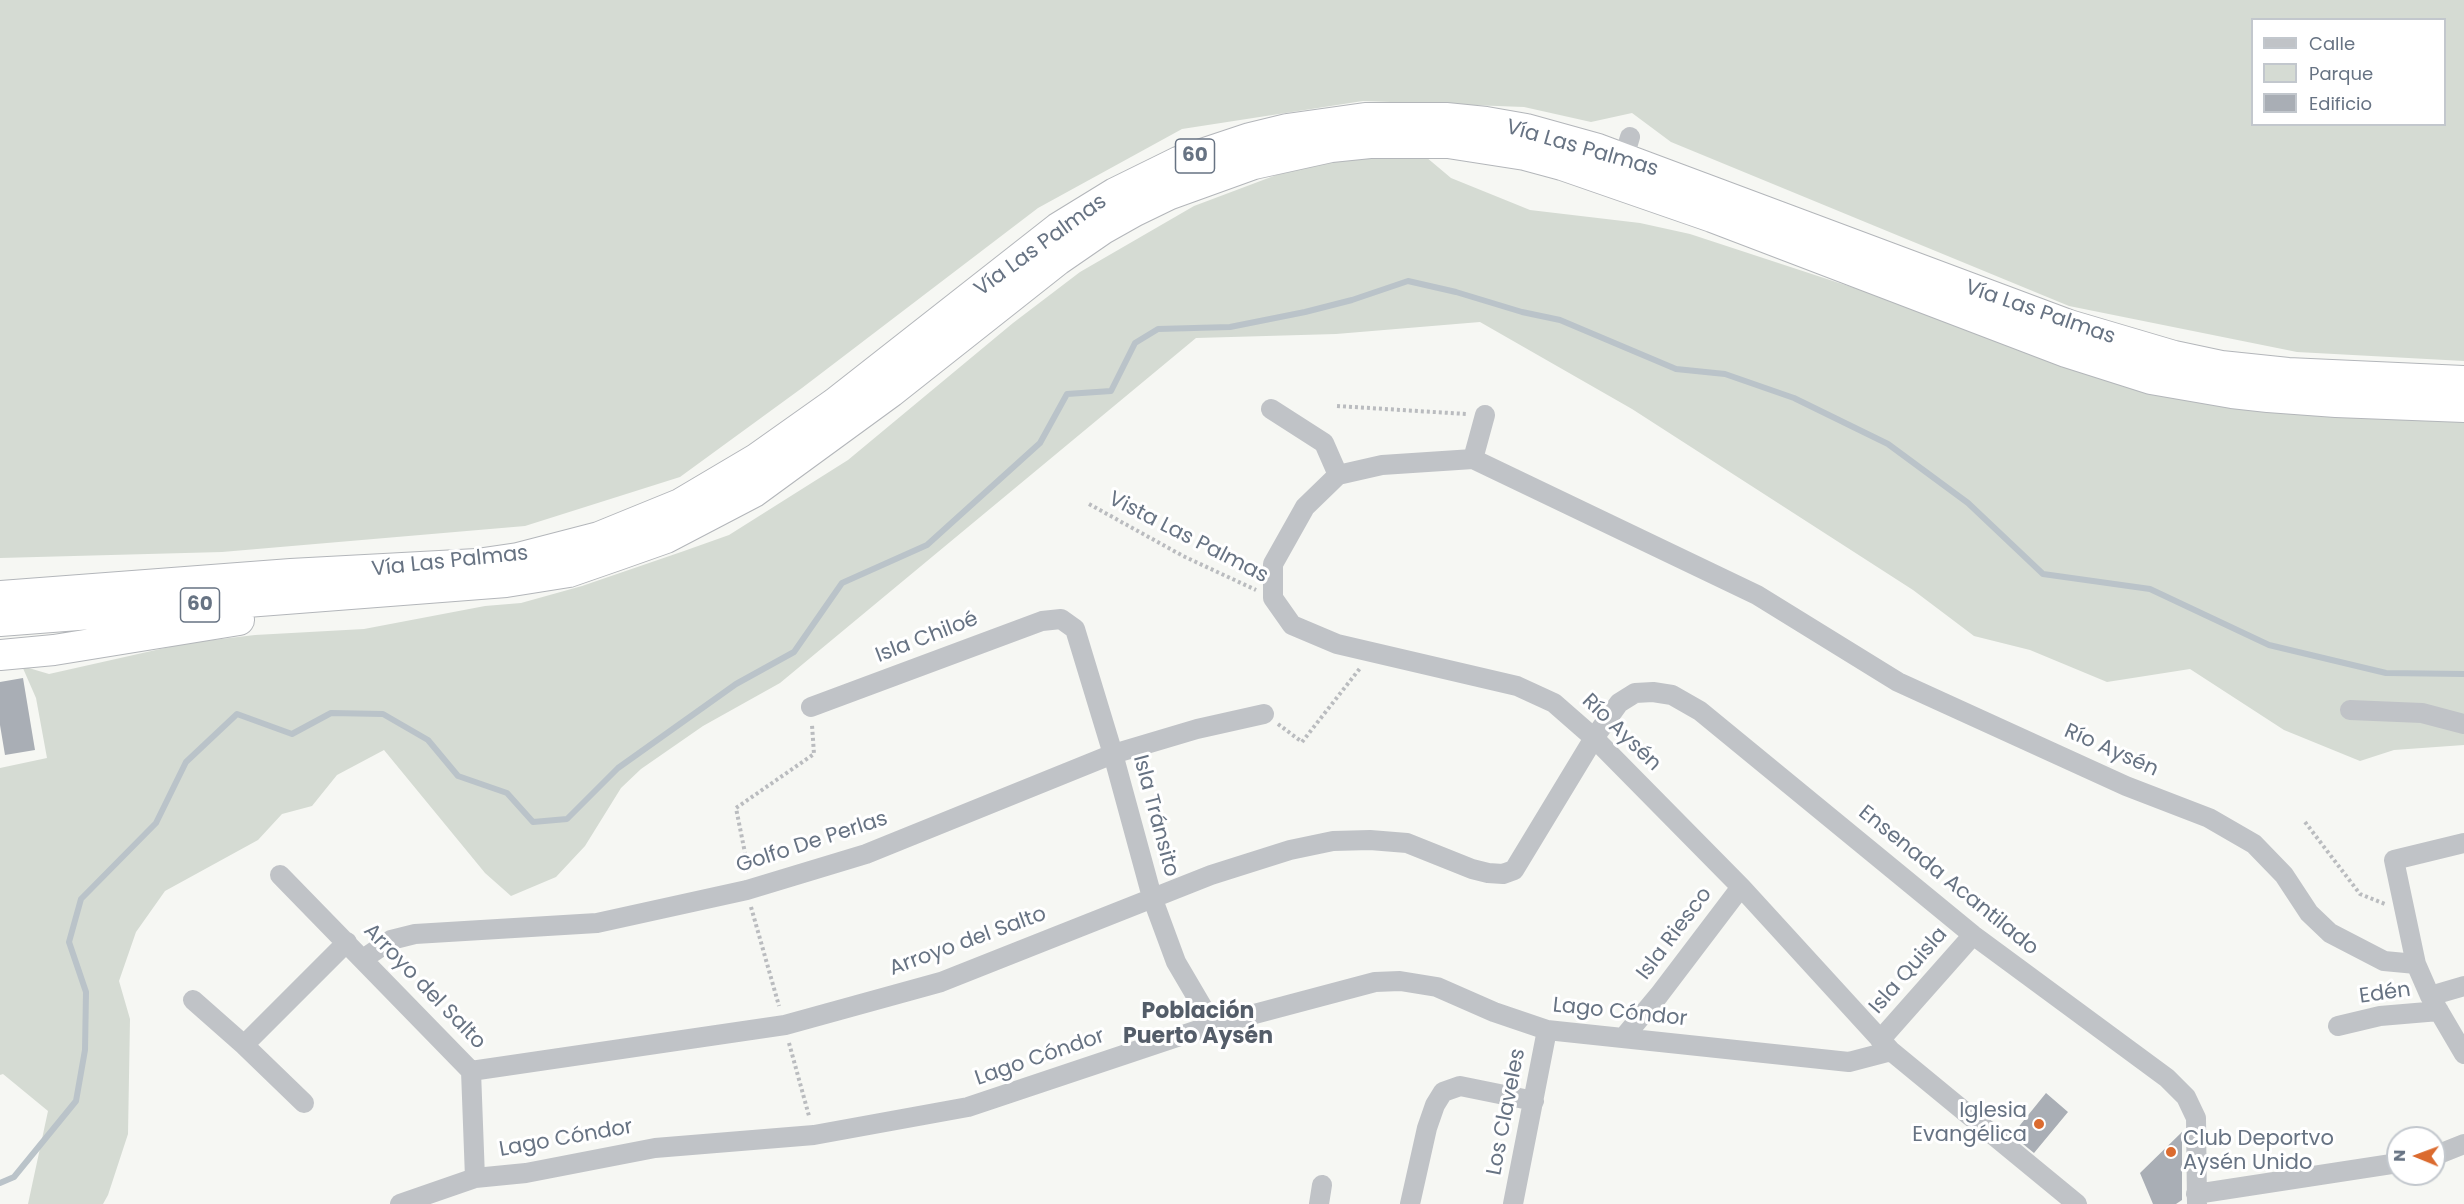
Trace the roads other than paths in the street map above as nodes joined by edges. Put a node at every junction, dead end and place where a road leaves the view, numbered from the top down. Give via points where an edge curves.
1 (2464, 381) edge
2 (2464, 407) edge
3 (1271, 409) dead end
4 (1485, 415) road end
5 (1473, 459) junction
6 (1338, 475) junction
7 (401, 591) junction
8 (0, 596) edge
9 (1061, 619) joint
10 (0, 621) edge
11 (0, 655) edge
12 (811, 707) road end
13 (2350, 710) dead end
14 (1264, 714) road end
15 (2464, 724) edge
16 (1594, 738) junction
17 (1113, 754) junction
18 (2464, 843) edge
19 (280, 875) dead end
20 (1741, 887) junction
21 (1152, 897) junction
22 (1973, 935) junction
23 (347, 942) junction
24 (363, 959) junction
25 (2416, 964) junction
26 (2464, 986) edge
27 (193, 1000) dead end
28 (2435, 1003) junction
29 (1212, 1025) junction
30 (2338, 1026) dead end
31 (1547, 1030) junction
32 (1624, 1037) junction
33 (244, 1045) junction
34 (1886, 1046) junction
35 (2464, 1054) edge
36 (471, 1071) junction
37 (1534, 1101) junction
38 (304, 1103) dead end
39 (2464, 1144) edge
40 (2446, 1151) edge
41 (2386, 1166) edge
42 (475, 1178) junction
43 (2196, 1199) edge
44 (400, 1204) edge
45 (1410, 1204) edge
46 (1513, 1204) edge
47 (2078, 1204) edge

1 - 8 highway, Vía Las Palmas / 60 via 2288,374 2174,356 2058,321 1627,147 1446,118 1365,118 1250,138 1178,162 1115,193 1058,228 835,403 756,459 680,504 620,529 559,549 477,564
2 - 7 highway, Vía Las Palmas / 60 via 2268,397 2151,379 2066,352 1562,165 1448,143 1371,143 1331,147 1254,164 1135,211 1073,249 891,392 754,492 666,538 569,572
3 - 6 street via 1324,443
4 - 5 street
5 - 6 street, Río Aysén via 1382,465
5 - 25 street, Río Aysén via 1758,595 1898,682 2126,786 2209,818 2254,844 2330,933 2384,961
6 - 16 street, Río Aysén via 1305,507 1273,564 1273,598 1292,625 1337,644 1517,686 1554,703
7 - 10 highway, Vía Las Palmas / 60
7 - 11 highway via 274,615
9 - 12 street, Isla Chiloé via 1042,621
9 - 17 street, Isla Tránsito via 1075,629
13 - 15 street via 2422,712
14 - 17 street, Golfo De Perlas
16 - 20 street, Río Aysén
16 - 21 street, Arroyo del Salto via 1514,870 1503,874 1472,869 1407,843 1333,841 1256,861
16 - 22 street, Ensenada Acantilado via 1619,703 1635,693 1672,695 1700,711
17 - 21 street, Isla Tránsito
17 - 24 street, Golfo De Perlas via 866,854 747,890 597,923 416,934 391,940
18 - 25 street via 2394,860
19 - 23 street, Arroyo del Salto
20 - 32 street, Isla Riesco
20 - 34 street, Río Aysén
21 - 29 street, Isla Tránsito via 1176,962
21 - 36 street, Arroyo del Salto via 941,982 784,1024
22 - 34 street, Isla Quisla
22 - 43 street, Ensenada Acantilado via 2167,1078 2186,1097 2196,1118
23 - 24 street, Arroyo del Salto
23 - 33 street
24 - 36 street, Arroyo del Salto
25 - 28 street
26 - 28 street, Edén
27 - 33 street
28 - 30 street, Edén
28 - 35 street
29 - 31 street, Lago Cóndor via 1375,982 1400,981 1437,987
29 - 42 street, Lago Cóndor via 968,1107 814,1135 655,1148 526,1173
31 - 32 street, Lago Cóndor
31 - 37 street, Los Claveles
32 - 34 street, Lago Cóndor via 1849,1062
33 - 38 street
34 - 47 street, Río Aysén
36 - 42 street, Lago Cóndor
37 - 45 street via 1460,1086 1443,1092 1427,1128
37 - 46 street, Los Claveles
39 - 40 street
41 - 43 street
42 - 44 street, Lago Cóndor

